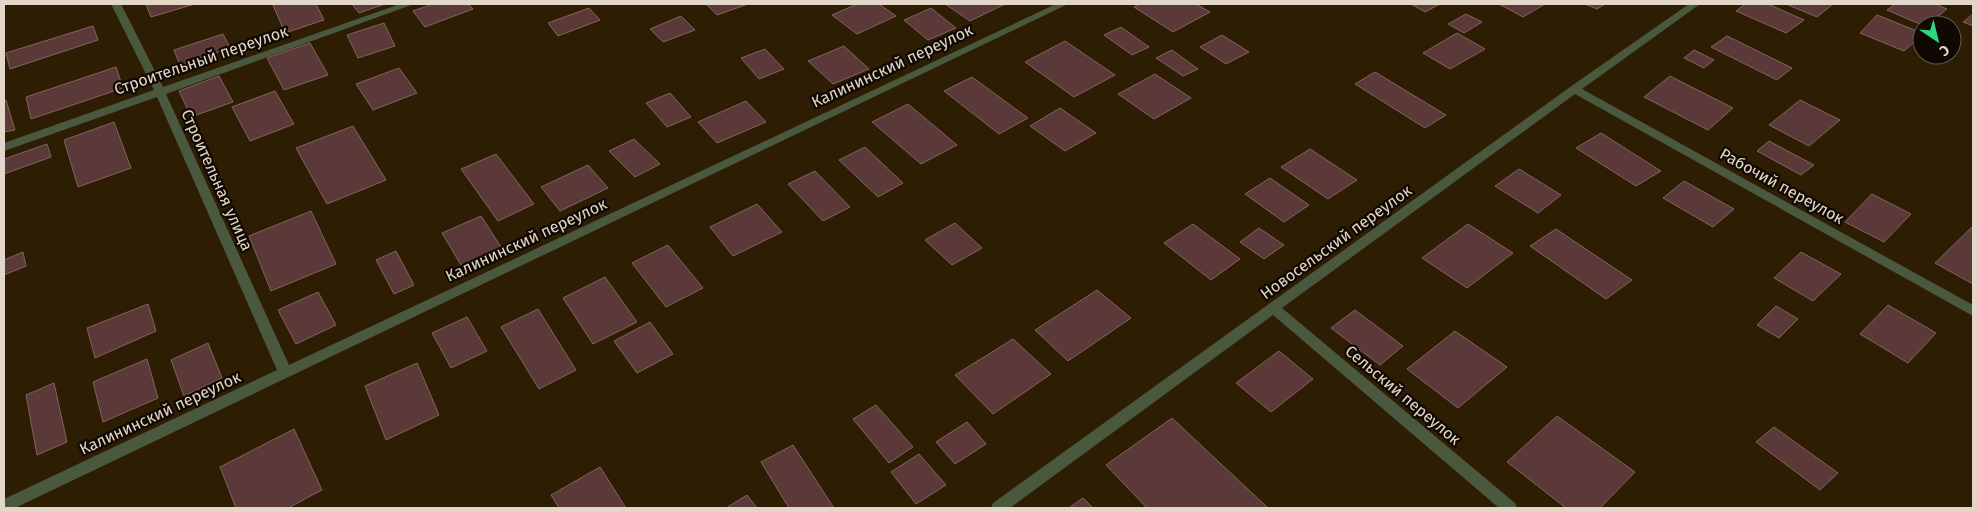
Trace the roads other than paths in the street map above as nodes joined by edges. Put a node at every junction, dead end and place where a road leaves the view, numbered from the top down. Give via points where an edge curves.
1 (116, 4) edge
2 (409, 4) edge
3 (1063, 4) edge
4 (1695, 4) edge
5 (1574, 89) junction
6 (160, 92) junction
7 (4, 147) edge
8 (1273, 308) junction
9 (1973, 311) edge
10 (285, 372) junction
11 (4, 506) edge
12 (998, 508) edge
13 (1510, 508) edge

1 - 6 street, Строительная улица
2 - 6 street, Строительный переулок
3 - 10 street, Калининский переулок
4 - 5 street, Новосельский переулок
5 - 8 street, Новосельский переулок
5 - 9 street, Рабочий переулок
6 - 7 street, Строительный переулок
6 - 10 street, Строительная улица
8 - 12 street, Новосельский переулок
8 - 13 street, Сельский переулок
10 - 11 street, Калининский переулок

